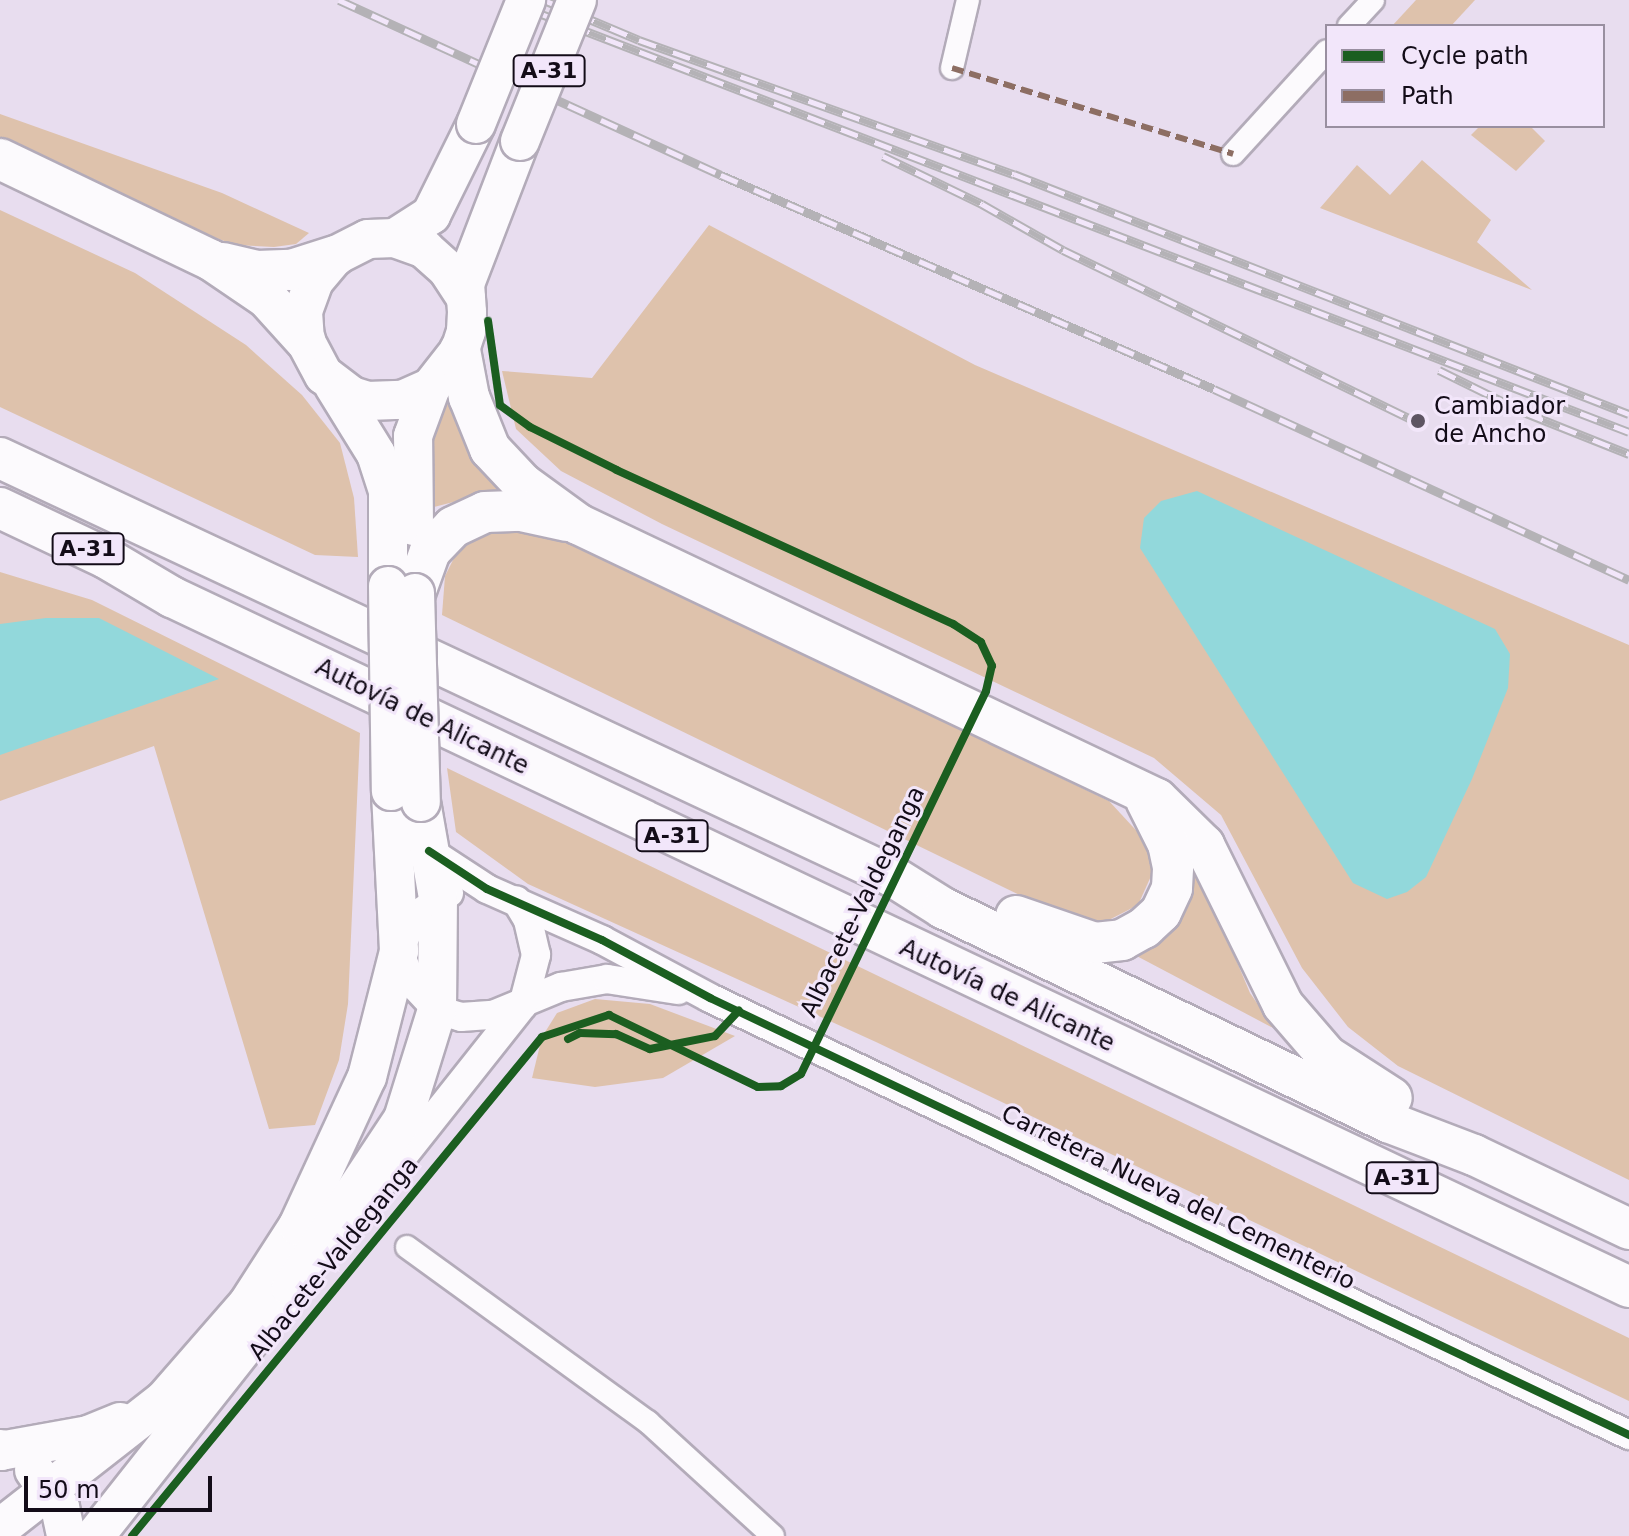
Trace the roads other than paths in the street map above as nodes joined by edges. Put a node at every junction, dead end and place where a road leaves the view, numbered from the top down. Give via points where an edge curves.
1 (526, 0) edge
2 (577, 0) edge
3 (968, 0) edge
4 (1373, 0) edge
5 (1351, 24) edge
6 (1325, 53) edge
7 (952, 68) dead end
8 (1233, 154) dead end
9 (7, 165) edge
10 (395, 238) junction
11 (335, 256) junction
12 (211, 260) junction
13 (466, 298) junction
14 (305, 340) junction
15 (460, 350) junction
16 (333, 384) junction
17 (431, 387) junction
18 (0, 458) edge
19 (0, 508) edge
20 (578, 524) junction
21 (0, 537) edge
22 (402, 590) junction
23 (172, 597) junction
24 (1143, 792) junction
25 (406, 797) junction
26 (429, 851) junction
27 (892, 876) junction
28 (487, 889) junction
29 (438, 898) junction
30 (516, 900) junction
31 (399, 951) junction
32 (710, 998) junction
33 (523, 1005) junction
34 (437, 1010) junction
35 (1474, 1155) junction
36 (1629, 1229) edge
37 (407, 1247) dead end
38 (1629, 1287) edge
39 (291, 1288) junction
40 (164, 1400) junction
41 (1629, 1435) edge
42 (0, 1450) edge
43 (50, 1489) junction
44 (0, 1528) edge
45 (66, 1536) edge
46 (95, 1536) edge
47 (773, 1536) edge

1 - 10 highway, A-31, bridge via 476,124 431,215
2 - 13 highway, A-31, bridge via 469,271
3 - 7 street
4 - 5 street
6 - 8 street
9 - 12 highway
10 - 11 highway, A-31 via 368,239
10 - 13 highway via 436,259
11 - 12 highway via 270,271
11 - 14 highway via 308,296 302,325
12 - 14 highway via 267,298
13 - 15 highway, A-31
14 - 16 highway via 316,366
15 - 17 highway
15 - 20 highway via 469,397 490,449 523,484
16 - 17 highway via 367,401 402,400
16 - 22 highway via 376,454 388,491
17 - 22 highway via 420,408 410,466
18 - 27 highway, Autovía de Alicante / A-31
19 - 23 highway, Autovía de Alicante / A-31 via 106,558
20 - 22 highway via 521,511 485,512 453,527
20 - 24 highway
21 - 23 highway via 101,580
22 - 25 highway, bridge
23 - 38 highway, Autovía de Alicante / A-31
24 - 27 highway via 1168,844 1172,888 1161,912 1122,940 1095,943 1051,932 950,887
24 - 35 highway via 1204,845 1283,1005 1327,1056
25 - 26 highway
25 - 31 highway
26 - 28 street
26 - 29 highway
27 - 35 highway, Autovía de Alicante / A-31 via 943,908 1374,1115
28 - 29 street via 456,890
28 - 30 street
29 - 31 street via 415,916
29 - 34 highway
30 - 32 street, Carretera Nueva del Cementerio
30 - 33 street via 528,920 536,955
31 - 34 street via 412,983
31 - 40 highway via 367,1077 298,1226 247,1305
32 - 33 street, Carretera Nueva del Cementerio via 607,979 561,987
32 - 41 street, Carretera Nueva del Cementerio
33 - 34 street via 475,1018
33 - 39 street via 404,1158
34 - 39 highway via 403,1119
35 - 36 highway, Autovía de Alicante / A-31
37 - 47 street via 648,1422
39 - 46 highway
40 - 42 highway via 88,1435
40 - 43 highway
42 - 43 highway via 38,1474
43 - 44 highway
43 - 45 highway

